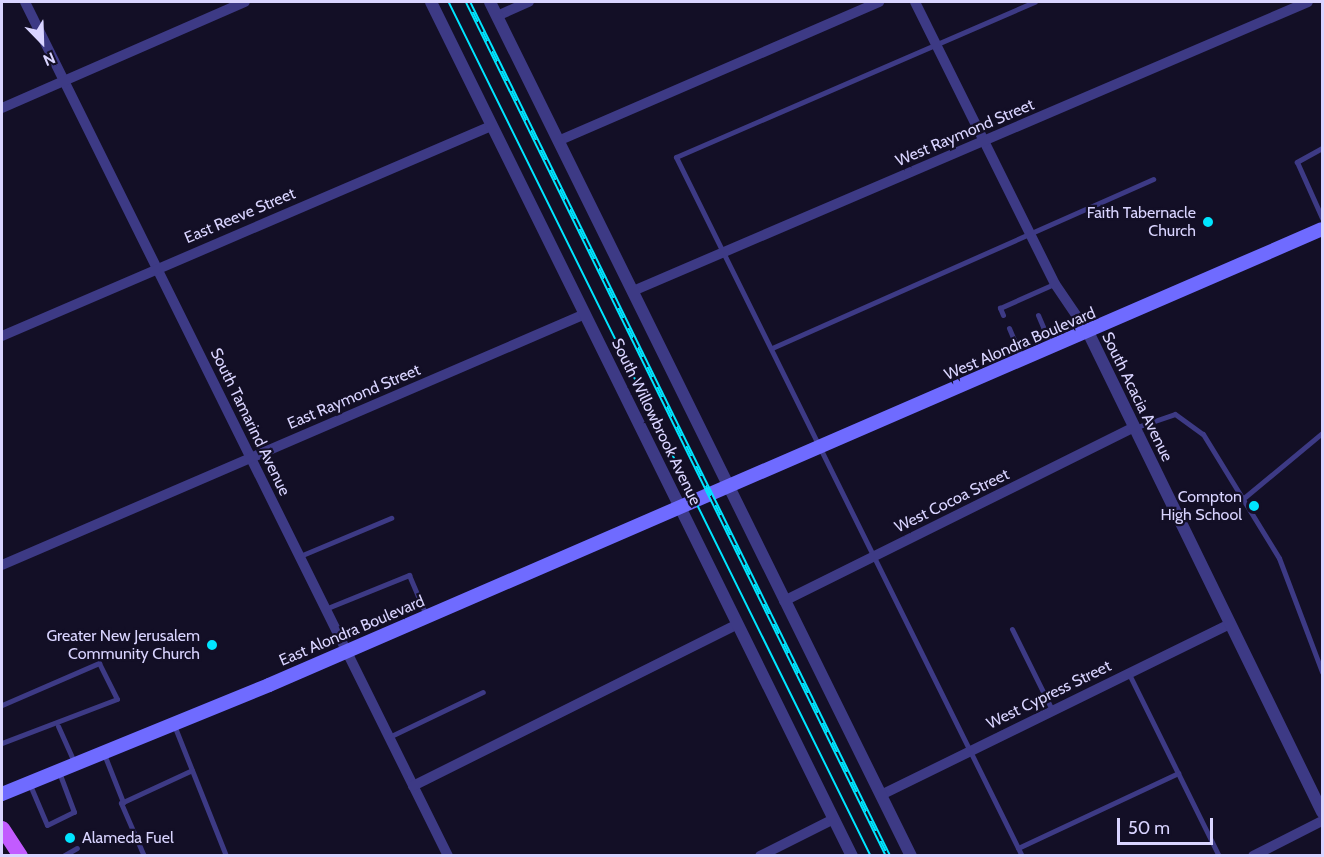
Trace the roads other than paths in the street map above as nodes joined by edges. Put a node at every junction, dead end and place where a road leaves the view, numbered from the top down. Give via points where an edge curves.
1 (25, 2) edge
2 (245, 2) edge
3 (431, 2) edge
4 (490, 2) edge
5 (529, 2) edge
6 (879, 2) edge
7 (915, 2) edge
8 (1035, 2) edge
9 (1308, 2) edge
10 (497, 16) junction
11 (936, 44) junction
12 (64, 80) junction
13 (2, 108) edge
14 (491, 126) junction
15 (558, 141) junction
16 (984, 141) junction
17 (1323, 148) edge
18 (1153, 178) dead end
19 (1323, 218) edge
20 (1323, 229) edge
21 (1031, 236) junction
22 (725, 252) junction
23 (157, 267) junction
24 (1055, 284) junction
25 (633, 291) junction
26 (1029, 295) junction
27 (1032, 302) dead end
28 (585, 314) junction
29 (1003, 315) dead end
30 (1038, 315) dead end
31 (1009, 328) dead end
32 (1089, 334) junction
33 (2, 336) edge
34 (1052, 347) junction
35 (772, 348) junction
36 (1023, 360) junction
37 (1133, 428) junction
38 (1323, 433) edge
39 (819, 447) junction
40 (251, 458) junction
41 (729, 484) junction
42 (712, 492) joint
43 (1245, 497) junction
44 (679, 508) junction
45 (391, 518) dead end
46 (300, 556) junction
47 (874, 556) junction
48 (2, 565) edge
49 (784, 601) junction
50 (326, 609) junction
51 (427, 616) junction
52 (738, 624) junction
53 (1230, 624) junction
54 (1012, 629) dead end
55 (347, 651) junction
56 (1323, 672) edge
57 (1128, 673) junction
58 (483, 692) dead end
59 (2, 705) edge
60 (1052, 710) junction
61 (174, 725) junction
62 (58, 726) junction
63 (389, 736) junction
64 (2, 743) edge
65 (968, 752) junction
66 (104, 754) junction
67 (75, 766) junction
68 (192, 770) junction
69 (60, 772) junction
70 (1178, 773) junction
71 (29, 783) junction
72 (413, 786) junction
73 (2, 794) edge
74 (881, 795) junction
75 (123, 802) junction
76 (1323, 812) edge
77 (834, 819) junction
78 (1323, 822) edge
79 (2, 828) edge
80 (77, 848) dead end
81 (1018, 848) junction
82 (20, 855) edge
83 (63, 855) edge
84 (144, 855) edge
85 (226, 855) edge
86 (448, 855) edge
87 (760, 855) edge
88 (852, 855) edge
89 (911, 855) edge
90 (1022, 855) edge
91 (1219, 855) edge
92 (1253, 855) edge

1 - 12 street, South Tamarind Avenue
2 - 12 street
3 - 14 street, South Willowbrook Avenue
4 - 10 street
5 - 10 street
6 - 15 street
7 - 11 street, South Acacia Avenue
8 - 11 lane
9 - 16 street, West Raymond Street
10 - 15 street
11 - 16 street, South Acacia Avenue
11 - 22 lane via 676,157
12 - 13 street
12 - 23 street, South Tamarind Avenue
14 - 23 street, East Reeve Street
14 - 28 street, South Willowbrook Avenue
15 - 25 street
16 - 21 street, South Acacia Avenue
16 - 22 street, West Raymond Street
17 - 19 lane via 1297,162
18 - 21 lane
20 - 32 main road, West Alondra Boulevard
21 - 24 street, South Acacia Avenue
21 - 35 lane
22 - 25 street, West Raymond Street
22 - 35 lane
23 - 33 street, East Reeve Street
23 - 40 street, South Tamarind Avenue
24 - 26 lane
24 - 32 street, South Acacia Avenue
25 - 41 street
26 - 27 lane
26 - 29 lane via 1000,308
28 - 40 street, East Raymond Street
28 - 44 street, South Willowbrook Avenue
30 - 34 lane
31 - 36 lane
32 - 34 main road, West Alondra Boulevard
32 - 37 street, South Acacia Avenue
34 - 36 main road, West Alondra Boulevard
35 - 39 lane
36 - 39 main road, West Alondra Boulevard
37 - 43 lane via 1175,414 1203,434
37 - 47 street, West Cocoa Street
37 - 53 street, South Acacia Avenue
38 - 43 lane
39 - 41 main road, West Alondra Boulevard
39 - 47 lane
40 - 46 street, South Tamarind Avenue
40 - 48 street, East Raymond Street
41 - 42 main road, West Alondra Boulevard
41 - 49 street
42 - 44 main road, East Alondra Boulevard
43 - 56 lane via 1296,592
44 - 51 main road, East Alondra Boulevard
44 - 52 street, South Willowbrook Avenue
45 - 46 lane
46 - 50 street, South Tamarind Avenue
47 - 49 street, West Cocoa Street
47 - 65 lane
49 - 74 street
50 - 51 lane via 409,575
50 - 55 street, South Tamarind Avenue
51 - 55 main road, East Alondra Boulevard
52 - 72 street
52 - 77 street, South Willowbrook Avenue
53 - 57 street, West Cypress Street
53 - 76 street, South Acacia Avenue
54 - 60 lane
55 - 61 main road, East Alondra Boulevard
55 - 63 street, South Tamarind Avenue
57 - 60 street, West Cypress Street
57 - 70 lane
58 - 63 lane
59 - 62 lane via 99,663 117,699
60 - 65 street, West Cypress Street
61 - 66 main road, East Alondra Boulevard
61 - 68 lane
62 - 64 lane
62 - 67 lane
63 - 72 street, South Tamarind Avenue
65 - 74 street, West Cypress Street
65 - 81 lane
66 - 67 main road, East Alondra Boulevard
66 - 75 lane
67 - 69 main road, East Alondra Boulevard
68 - 75 lane
68 - 85 lane
69 - 71 main road, East Alondra Boulevard
69 - 71 lane via 74,813 47,825
70 - 81 lane
70 - 91 lane
71 - 73 main road, East Alondra Boulevard
72 - 86 street, South Tamarind Avenue
74 - 89 street
75 - 84 lane
77 - 87 street
77 - 88 street, South Willowbrook Avenue
78 - 92 street
79 - 82 main road
80 - 83 lane
81 - 90 lane

